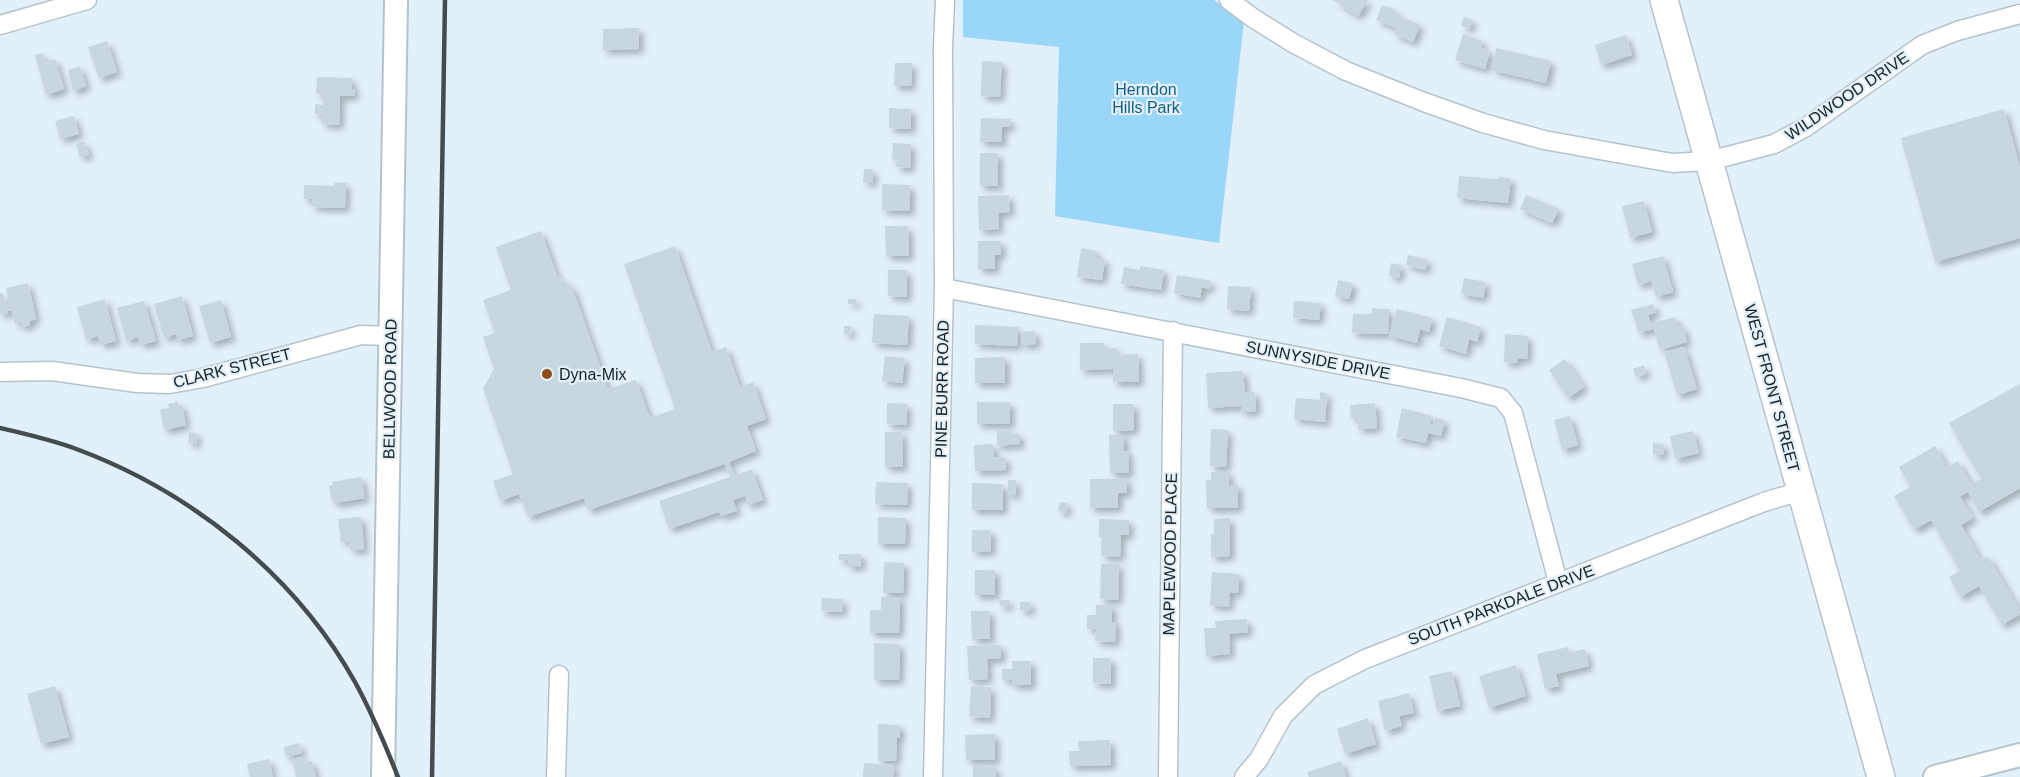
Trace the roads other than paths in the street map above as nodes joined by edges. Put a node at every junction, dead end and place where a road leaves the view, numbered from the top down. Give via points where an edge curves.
1 (87, 0) edge
2 (396, 0) edge
3 (945, 0) edge
4 (1229, 0) edge
5 (1664, 0) edge
6 (2020, 14) edge
7 (0, 25) edge
8 (1709, 161) junction
9 (944, 288) junction
10 (1173, 331) junction
11 (390, 336) junction
12 (0, 372) edge
13 (1801, 491) junction
14 (1558, 582) junction
15 (559, 675) dead end
16 (2020, 754) edge
17 (383, 777) edge
18 (556, 777) edge
19 (933, 777) edge
20 (1168, 777) edge
21 (1244, 777) edge
22 (1881, 777) edge
23 (1935, 777) edge

1 - 7 street
2 - 11 street, BELLWOOD ROAD
3 - 9 street, PINE BURR ROAD
4 - 8 street, WILDWOOD DRIVE via 1293,43 1346,71 1473,120 1672,163
5 - 8 main road, WEST FRONT STREET
6 - 8 street, WILDWOOD DRIVE via 1922,45 1790,136 1749,152
8 - 13 main road, WEST FRONT STREET
9 - 10 street, SUNNYSIDE DRIVE
9 - 19 street, PINE BURR ROAD
10 - 14 street, SUNNYSIDE DRIVE via 1500,398 1513,413
10 - 20 street, MAPLEWOOD PLACE
11 - 12 street, CLARK STREET via 361,335 170,384 52,371
11 - 17 street, BELLWOOD ROAD
13 - 14 street, SOUTH PARKDALE DRIVE
13 - 22 main road, WEST FRONT STREET
14 - 21 street, SOUTH PARKDALE DRIVE via 1365,659 1314,685 1283,716
15 - 18 street
16 - 23 street

